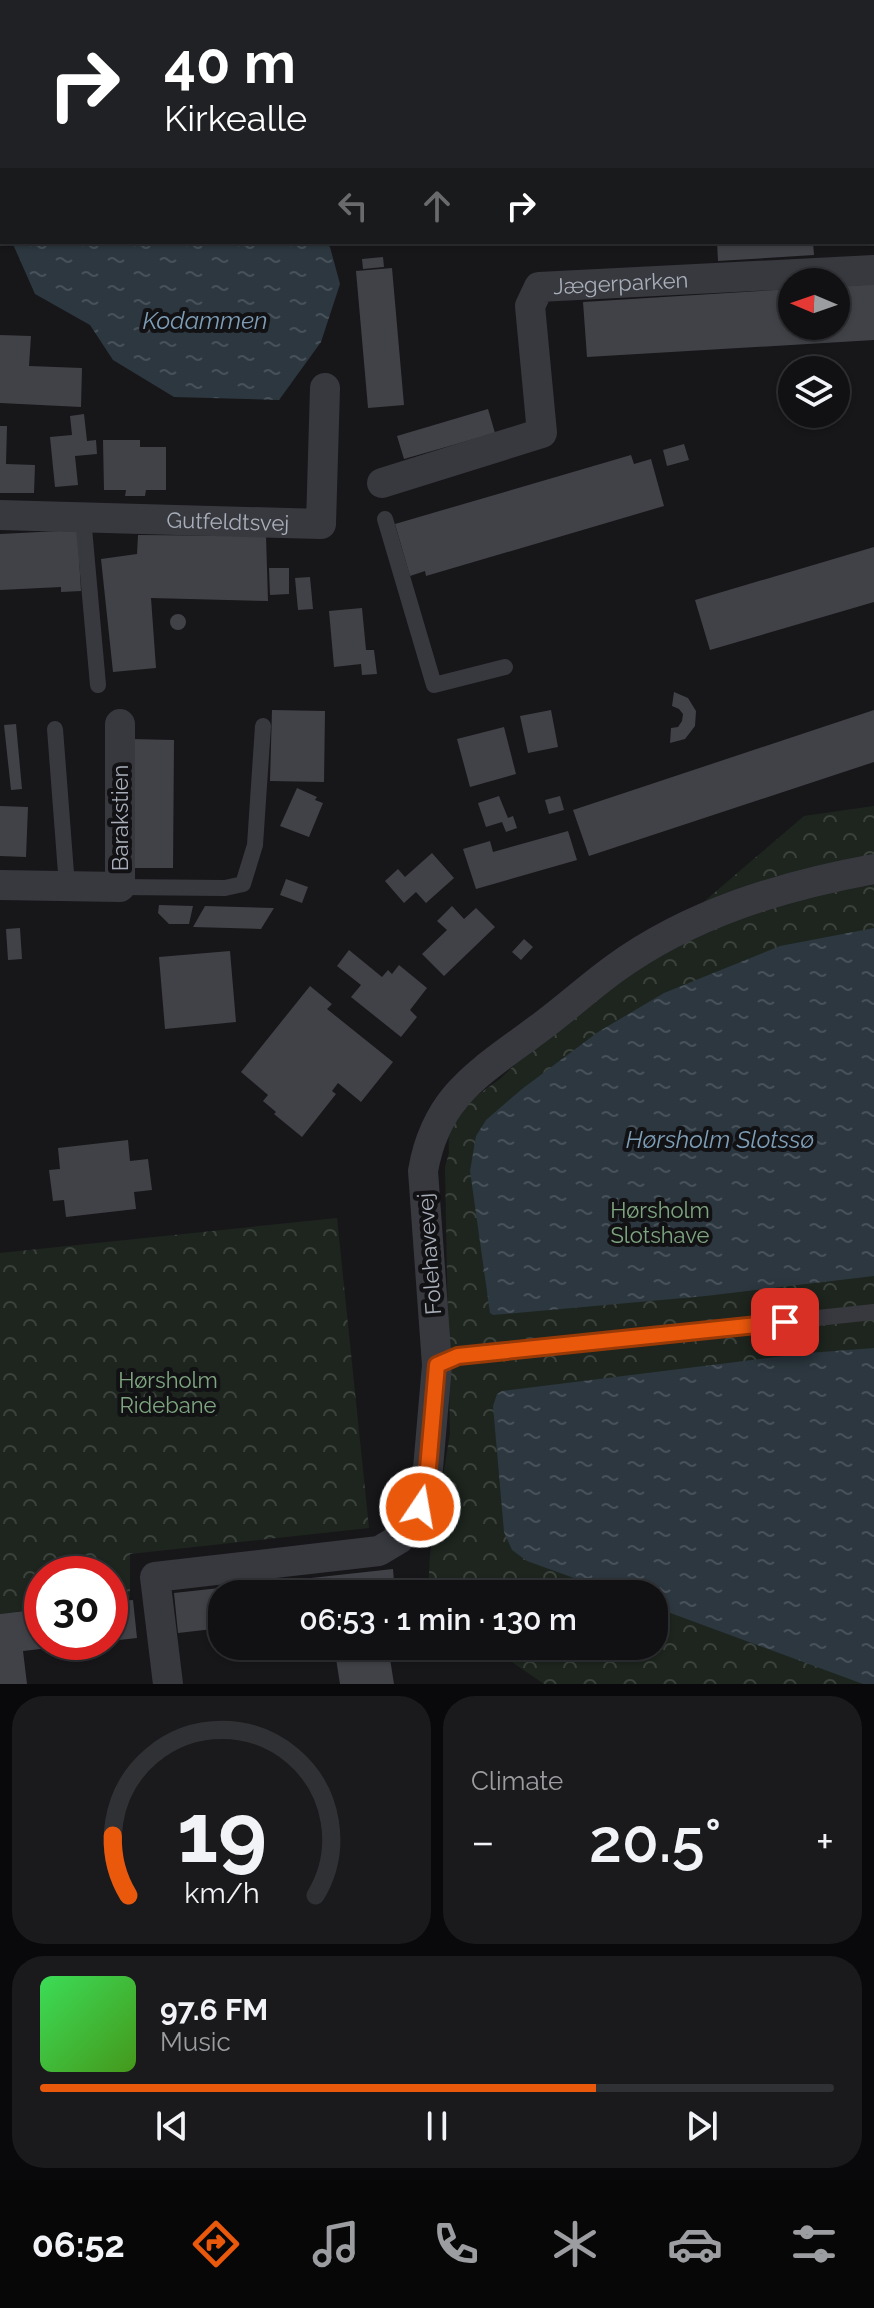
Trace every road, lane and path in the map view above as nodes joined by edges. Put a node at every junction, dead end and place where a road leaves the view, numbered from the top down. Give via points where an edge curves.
1 (874, 270) edge
2 (325, 388) dead end
3 (382, 483) dead end
4 (0, 515) edge
5 (83, 517) junction
6 (385, 519) dead end
7 (505, 667) dead end
8 (98, 685) dead end
9 (120, 724) dead end
10 (263, 726) dead end
11 (55, 729) dead end
12 (874, 869) edge
13 (0, 885) edge
14 (67, 886) junction
15 (120, 887) junction
16 (874, 1312) edge
17 (437, 1365) junction
18 (168, 1684) edge

1 - 3 street, Jægerparken via 539,287 530,306 542,433
2 - 5 street, Gutfeldtsvej via 321,524
4 - 5 street, Gutfeldtsvej
5 - 8 lane
6 - 7 lane via 434,685
9 - 15 street, Barakstien
10 - 15 lane via 255,845 243,884
11 - 14 lane
12 - 17 street, Folehavevej via 746,900 678,930 616,967 450,1102 428,1144 423,1171
13 - 14 street, Barakstien
14 - 15 street, Barakstien
16 - 17 lane via 458,1356
17 - 18 street, Folehavevej via 427,1480 420,1507 405,1532 379,1551 155,1577

